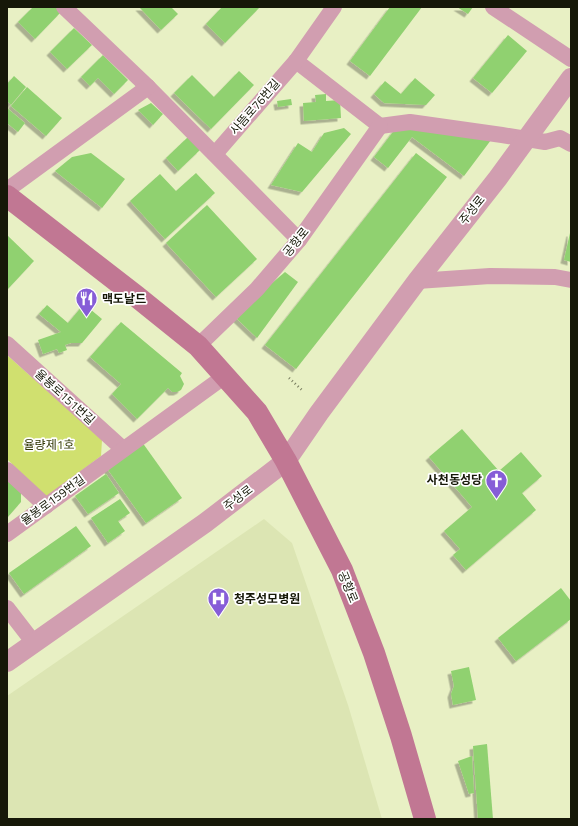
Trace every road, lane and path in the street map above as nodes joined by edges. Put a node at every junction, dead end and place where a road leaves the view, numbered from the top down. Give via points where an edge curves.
1 (64, 7) edge
2 (334, 7) edge
3 (493, 7) edge
4 (571, 59) edge
5 (296, 61) junction
6 (571, 78) edge
7 (148, 87) junction
8 (380, 126) junction
9 (526, 139) junction
10 (571, 144) edge
11 (215, 154) junction
12 (7, 190) edge
13 (7, 196) edge
14 (300, 240) junction
15 (417, 280) junction
16 (571, 280) edge
17 (7, 344) edge
18 (198, 346) junction
19 (226, 376) junction
20 (289, 378) dead end
21 (302, 390) dead end
22 (123, 449) junction
23 (286, 461) junction
24 (7, 470) edge
25 (46, 506) junction
26 (7, 534) edge
27 (7, 608) edge
28 (34, 643) junction
29 (7, 662) edge
30 (425, 819) edge

1 - 7 street
2 - 5 street, 사뜸로76번길
3 - 4 street
5 - 8 street
5 - 11 street, 사뜸로76번길
6 - 9 street, 주성로
7 - 11 street
7 - 12 street
8 - 9 street via 410,122
8 - 14 street, 공항로
9 - 10 street via 545,142 560,138
9 - 15 street, 주성로
11 - 14 street
13 - 18 main road, 공항로
14 - 18 street, 공항로 via 257,289
15 - 16 street via 490,276 555,277
15 - 23 street, 주성로
17 - 22 street, 율봉로151번길
18 - 19 main road, 공항로
19 - 22 street
19 - 23 main road, 공항로 via 257,412
20 - 21 path
22 - 25 street, 율봉로159번길
23 - 28 street, 주성로 via 205,523
23 - 30 main road, 공항로 via 342,570 374,653
24 - 25 street
25 - 26 street, 율봉로159번길
27 - 28 street
28 - 29 street, 주성로

